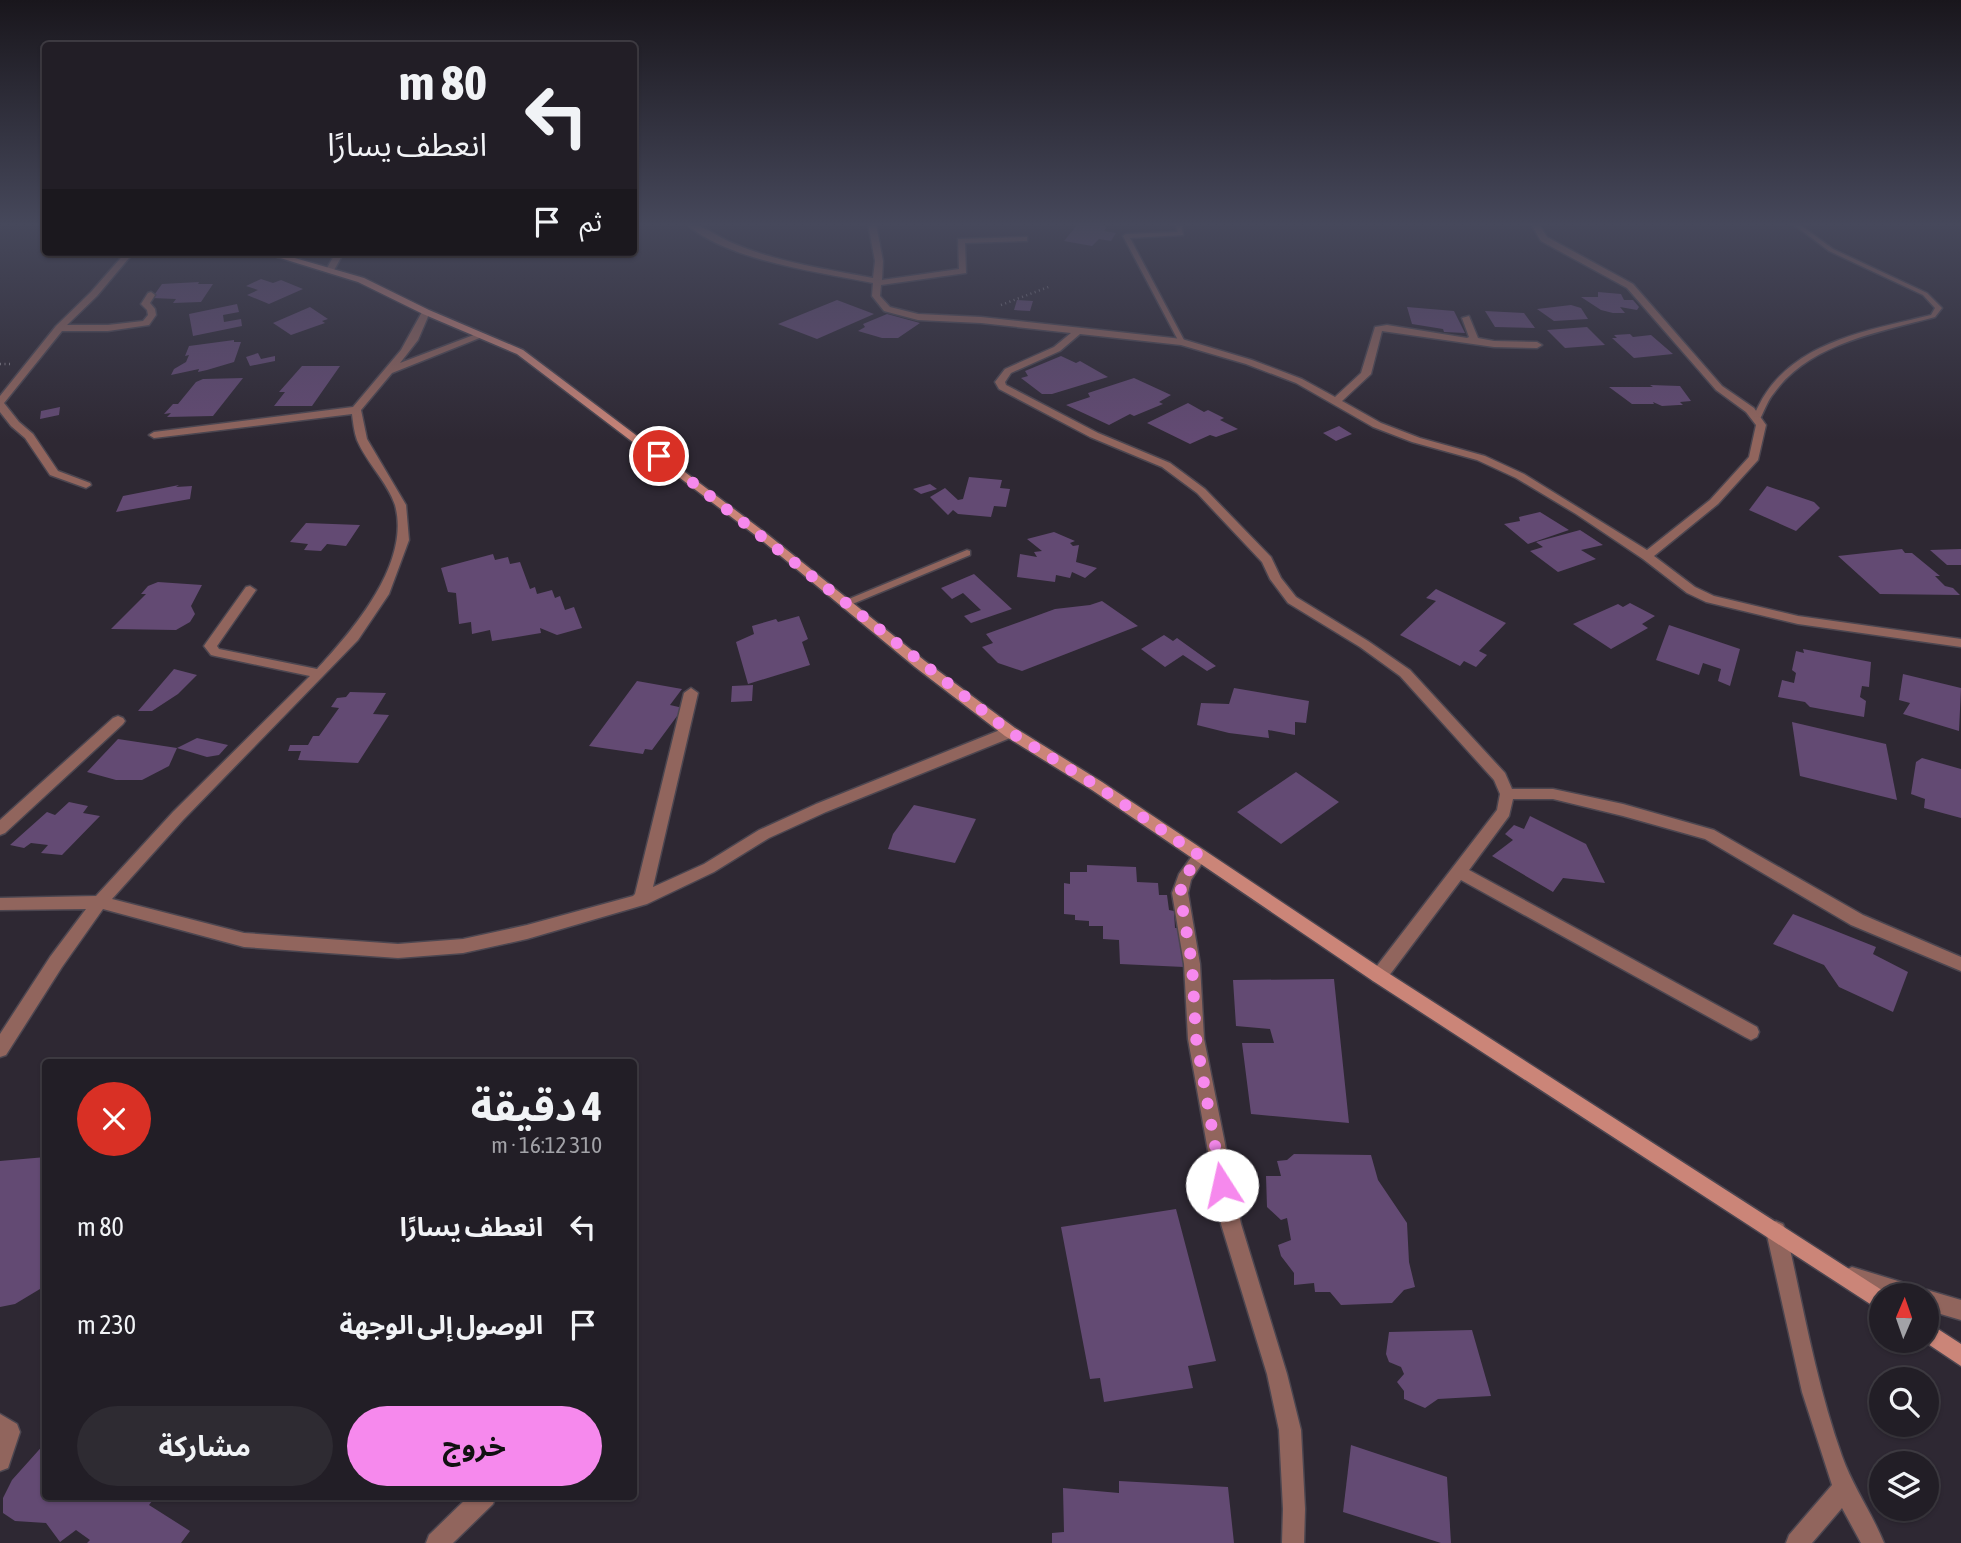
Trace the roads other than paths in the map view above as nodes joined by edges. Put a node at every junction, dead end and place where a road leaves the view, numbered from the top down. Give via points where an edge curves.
1 (92, 296) edge
2 (150, 296) edge
3 (394, 296) edge
4 (876, 296) edge
5 (1158, 296) edge
6 (1639, 296) edge
7 (1927, 296) edge
8 (426, 312) junction
9 (1466, 318) dead end
10 (59, 328) junction
11 (1079, 330) junction
12 (482, 335) junction
13 (1472, 340) junction
14 (1182, 342) junction
15 (1537, 345) dead end
16 (388, 372) junction
17 (1337, 401) junction
18 (0, 403) edge
19 (356, 410) junction
20 (1757, 417) junction
21 (154, 435) dead end
22 (86, 485) dead end
23 (967, 553) dead end
24 (1647, 556) junction
25 (250, 590) dead end
26 (847, 603) junction
27 (1961, 643) edge
28 (320, 674) junction
29 (691, 693) dead end
30 (118, 721) dead end
31 (1010, 732) junction
32 (1507, 794) junction
33 (0, 829) edge
34 (1200, 856) junction
35 (1458, 871) junction
36 (642, 899) junction
37 (100, 902) junction
38 (0, 904) edge
39 (1961, 964) edge
40 (1378, 976) junction
41 (1751, 1032) dead end
42 (0, 1049) edge
43 (1776, 1231) junction
44 (1840, 1273) junction
45 (1872, 1283) edge
46 (1869, 1293) edge
47 (1939, 1304) edge
48 (1961, 1310) edge
49 (1939, 1340) edge
50 (1961, 1356) edge
51 (0, 1425) edge
52 (0, 1460) edge
53 (1844, 1488) junction
54 (481, 1500) edge
55 (437, 1543) edge
56 (1293, 1543) edge
57 (1797, 1543) edge
58 (1873, 1543) edge

1 - 10 street
2 - 10 street via 145,304 152,315 146,323
3 - 8 street
4 - 11 street via 887,309 918,317
5 - 14 lane
6 - 20 street via 1719,388
7 - 20 lane via 1939,308 1933,316 1813,353 1784,374 1764,397
8 - 12 street
8 - 16 street via 420,332
9 - 13 street
10 - 18 street
11 - 14 street
11 - 32 street via 1057,349 1007,371 999,382 1002,387 1094,435 1155,459 1201,491 1267,560 1292,600 1405,673 1500,777
12 - 16 street
12 - 26 street via 520,352 597,408
13 - 15 street
13 - 17 street via 1378,329 1366,374
14 - 17 street via 1299,381
16 - 19 street
17 - 24 street via 1377,425 1482,458 1521,476
18 - 22 street via 54,472
19 - 21 street
19 - 28 street via 362,439 400,505 403,540 383,594 354,637
20 - 24 street via 1761,425 1754,458 1714,502
23 - 26 lane
24 - 27 street via 1710,600 1797,620
25 - 28 street via 210,646 215,652
26 - 31 street
28 - 37 street via 178,816
29 - 36 street
30 - 33 street
31 - 34 street
31 - 36 street via 821,808
32 - 35 street via 1504,812
32 - 39 street via 1553,794 1709,834 1857,920
34 - 40 street
34 - 56 street via 1184,878 1180,893 1192,964 1196,1038 1231,1224 1290,1430
35 - 40 street
35 - 41 street
36 - 37 street via 463,946 398,951 244,940
37 - 38 street
37 - 42 street
40 - 43 street
43 - 44 street
43 - 53 street via 1802,1354
44 - 45 street
44 - 46 street
47 - 48 street
49 - 50 street
51 - 52 street via 9,1433
53 - 57 street
53 - 58 street
54 - 55 street

